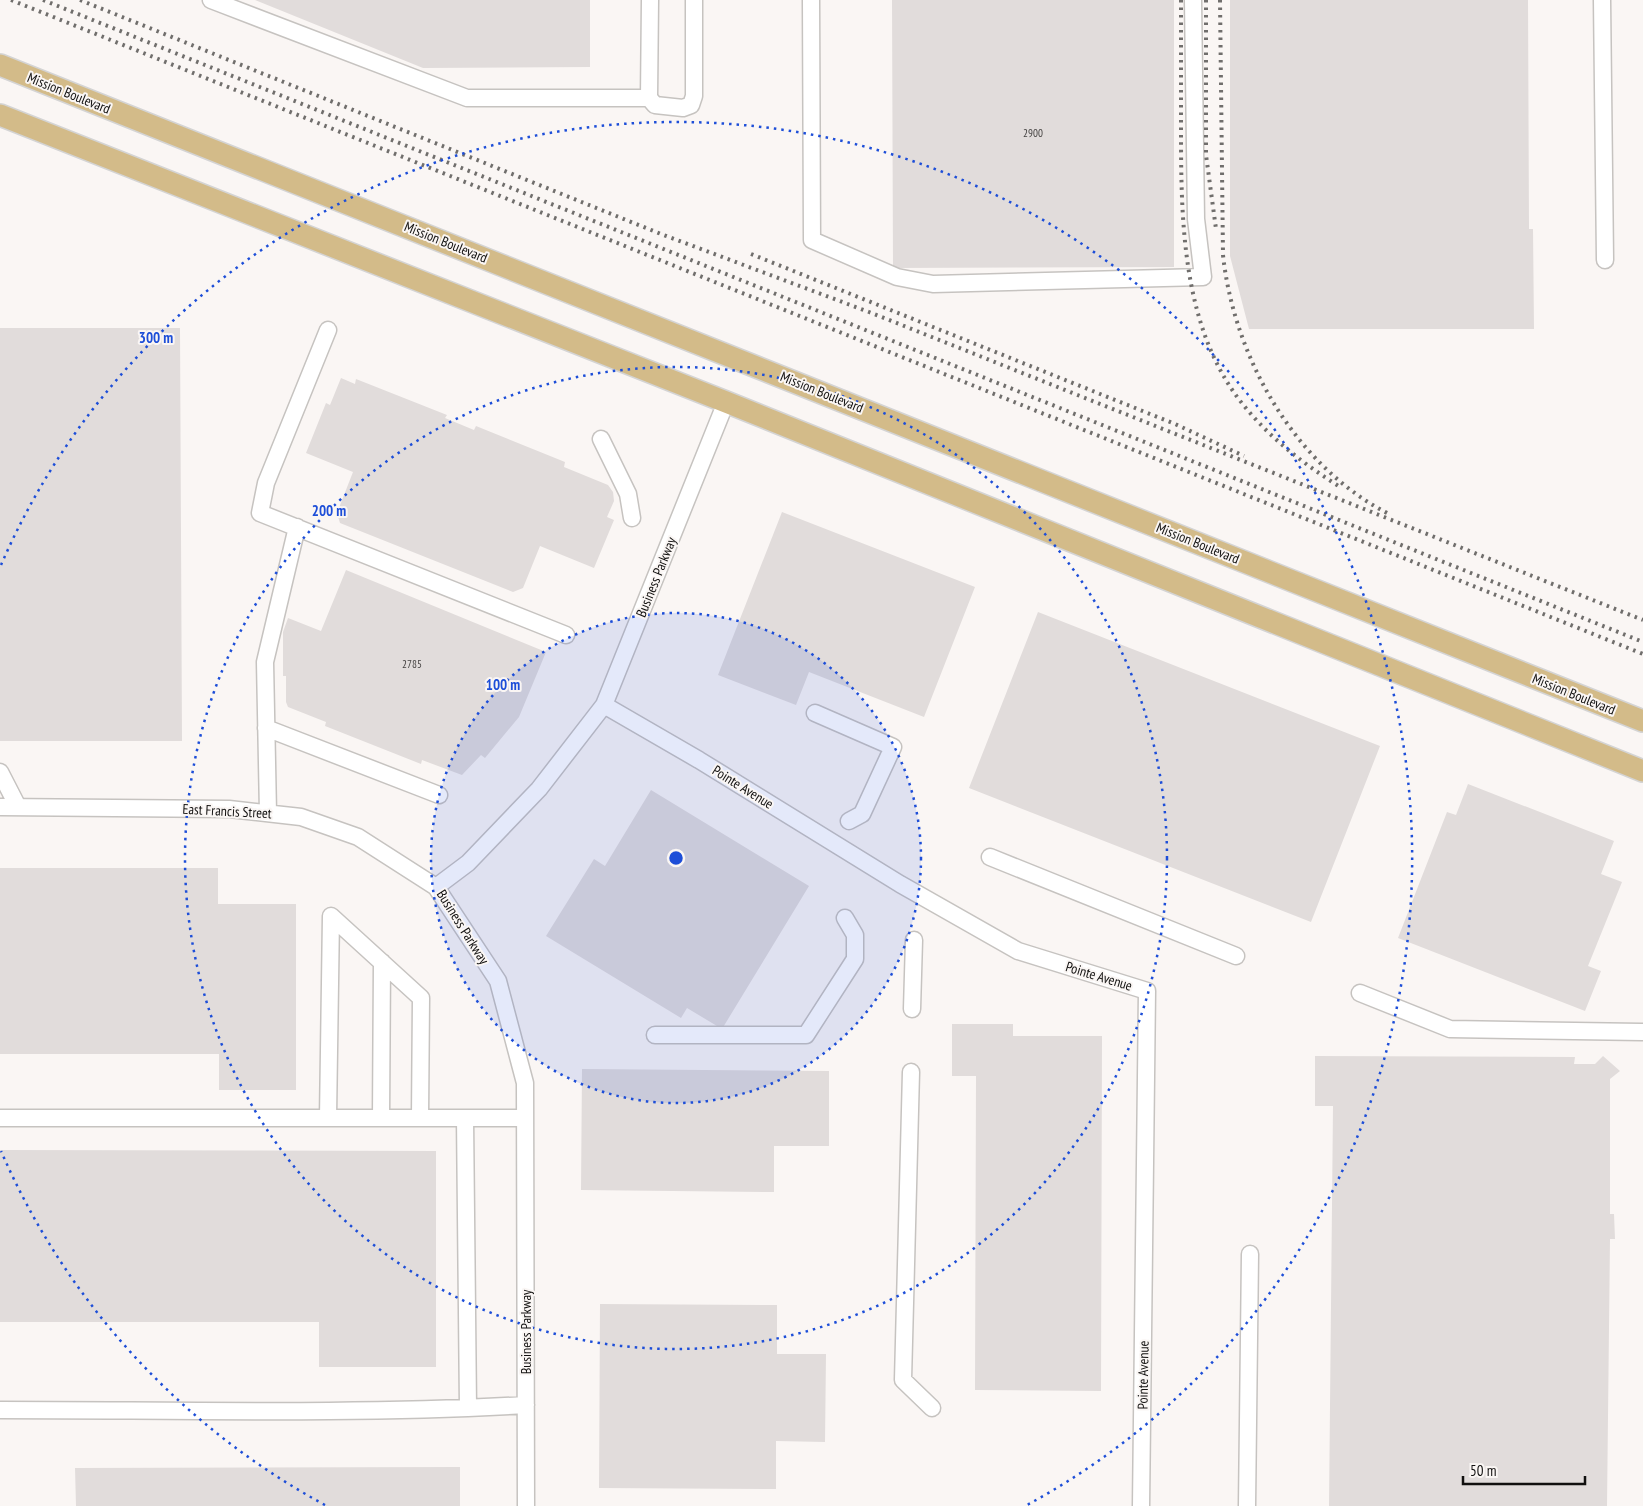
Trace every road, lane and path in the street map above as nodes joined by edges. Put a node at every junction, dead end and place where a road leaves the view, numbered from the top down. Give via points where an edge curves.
1 (212, 0) edge
2 (650, 0) edge
3 (694, 0) edge
4 (811, 0) edge
5 (1193, 0) edge
6 (1602, 0) edge
7 (0, 65) edge
8 (649, 98) junction
9 (0, 116) edge
10 (1605, 260) dead end
11 (328, 330) dead end
12 (726, 402) junction
13 (602, 439) dead end
14 (632, 518) dead end
15 (297, 527) junction
16 (566, 635) dead end
17 (604, 705) junction
18 (815, 713) dead end
19 (1643, 721) edge
20 (266, 728) junction
21 (1643, 771) edge
22 (0, 772) edge
23 (439, 795) dead end
24 (0, 807) edge
25 (18, 807) junction
26 (268, 813) junction
27 (849, 821) dead end
28 (990, 856) dead end
29 (436, 887) junction
30 (845, 918) dead end
31 (914, 940) dead end
32 (1236, 956) dead end
33 (382, 962) junction
34 (1360, 993) dead end
35 (912, 1009) dead end
36 (1642, 1032) edge
37 (655, 1035) dead end
38 (911, 1072) dead end
39 (0, 1118) edge
40 (328, 1118) junction
41 (381, 1118) junction
42 (420, 1118) junction
43 (465, 1118) junction
44 (525, 1118) junction
45 (1250, 1254) dead end
46 (526, 1405) junction
47 (468, 1408) junction
48 (932, 1408) dead end
49 (0, 1410) edge
50 (526, 1506) edge
51 (1141, 1506) edge
52 (1247, 1506) edge

1 - 8 street via 467,98
2 - 8 street
3 - 8 street via 694,96 691,105 664,108
4 - 5 street via 812,240 897,277 933,284 1203,277 1196,210
6 - 10 street
7 - 19 main road, Mission Boulevard
9 - 12 main road
11 - 15 street via 266,483 260,512
12 - 17 street, Business Parkway
12 - 21 main road
13 - 14 street via 628,494
15 - 16 street
15 - 20 street via 265,662
17 - 29 street, Business Parkway via 539,789 468,863
17 - 51 street, Pointe Avenue via 900,884 1018,951 1147,991
18 - 27 street via 893,747 862,814
20 - 23 street
20 - 26 street
22 - 25 street
24 - 25 street, East Francis Street
25 - 26 street, East Francis Street via 230,809
26 - 29 street, East Francis Street via 301,817 358,837
28 - 32 street
29 - 44 street, Business Parkway via 498,981 525,1083
30 - 37 street via 856,936 855,959 806,1035
31 - 35 street
33 - 40 street via 330,916
33 - 41 street
33 - 42 street via 421,998
34 - 36 street via 1450,1029
38 - 48 street via 903,1380
39 - 40 street
40 - 41 street
41 - 42 street
42 - 43 street
43 - 44 street
43 - 47 street
44 - 46 street, Business Parkway
45 - 52 street
46 - 47 street
46 - 50 street, Business Parkway
47 - 49 street

